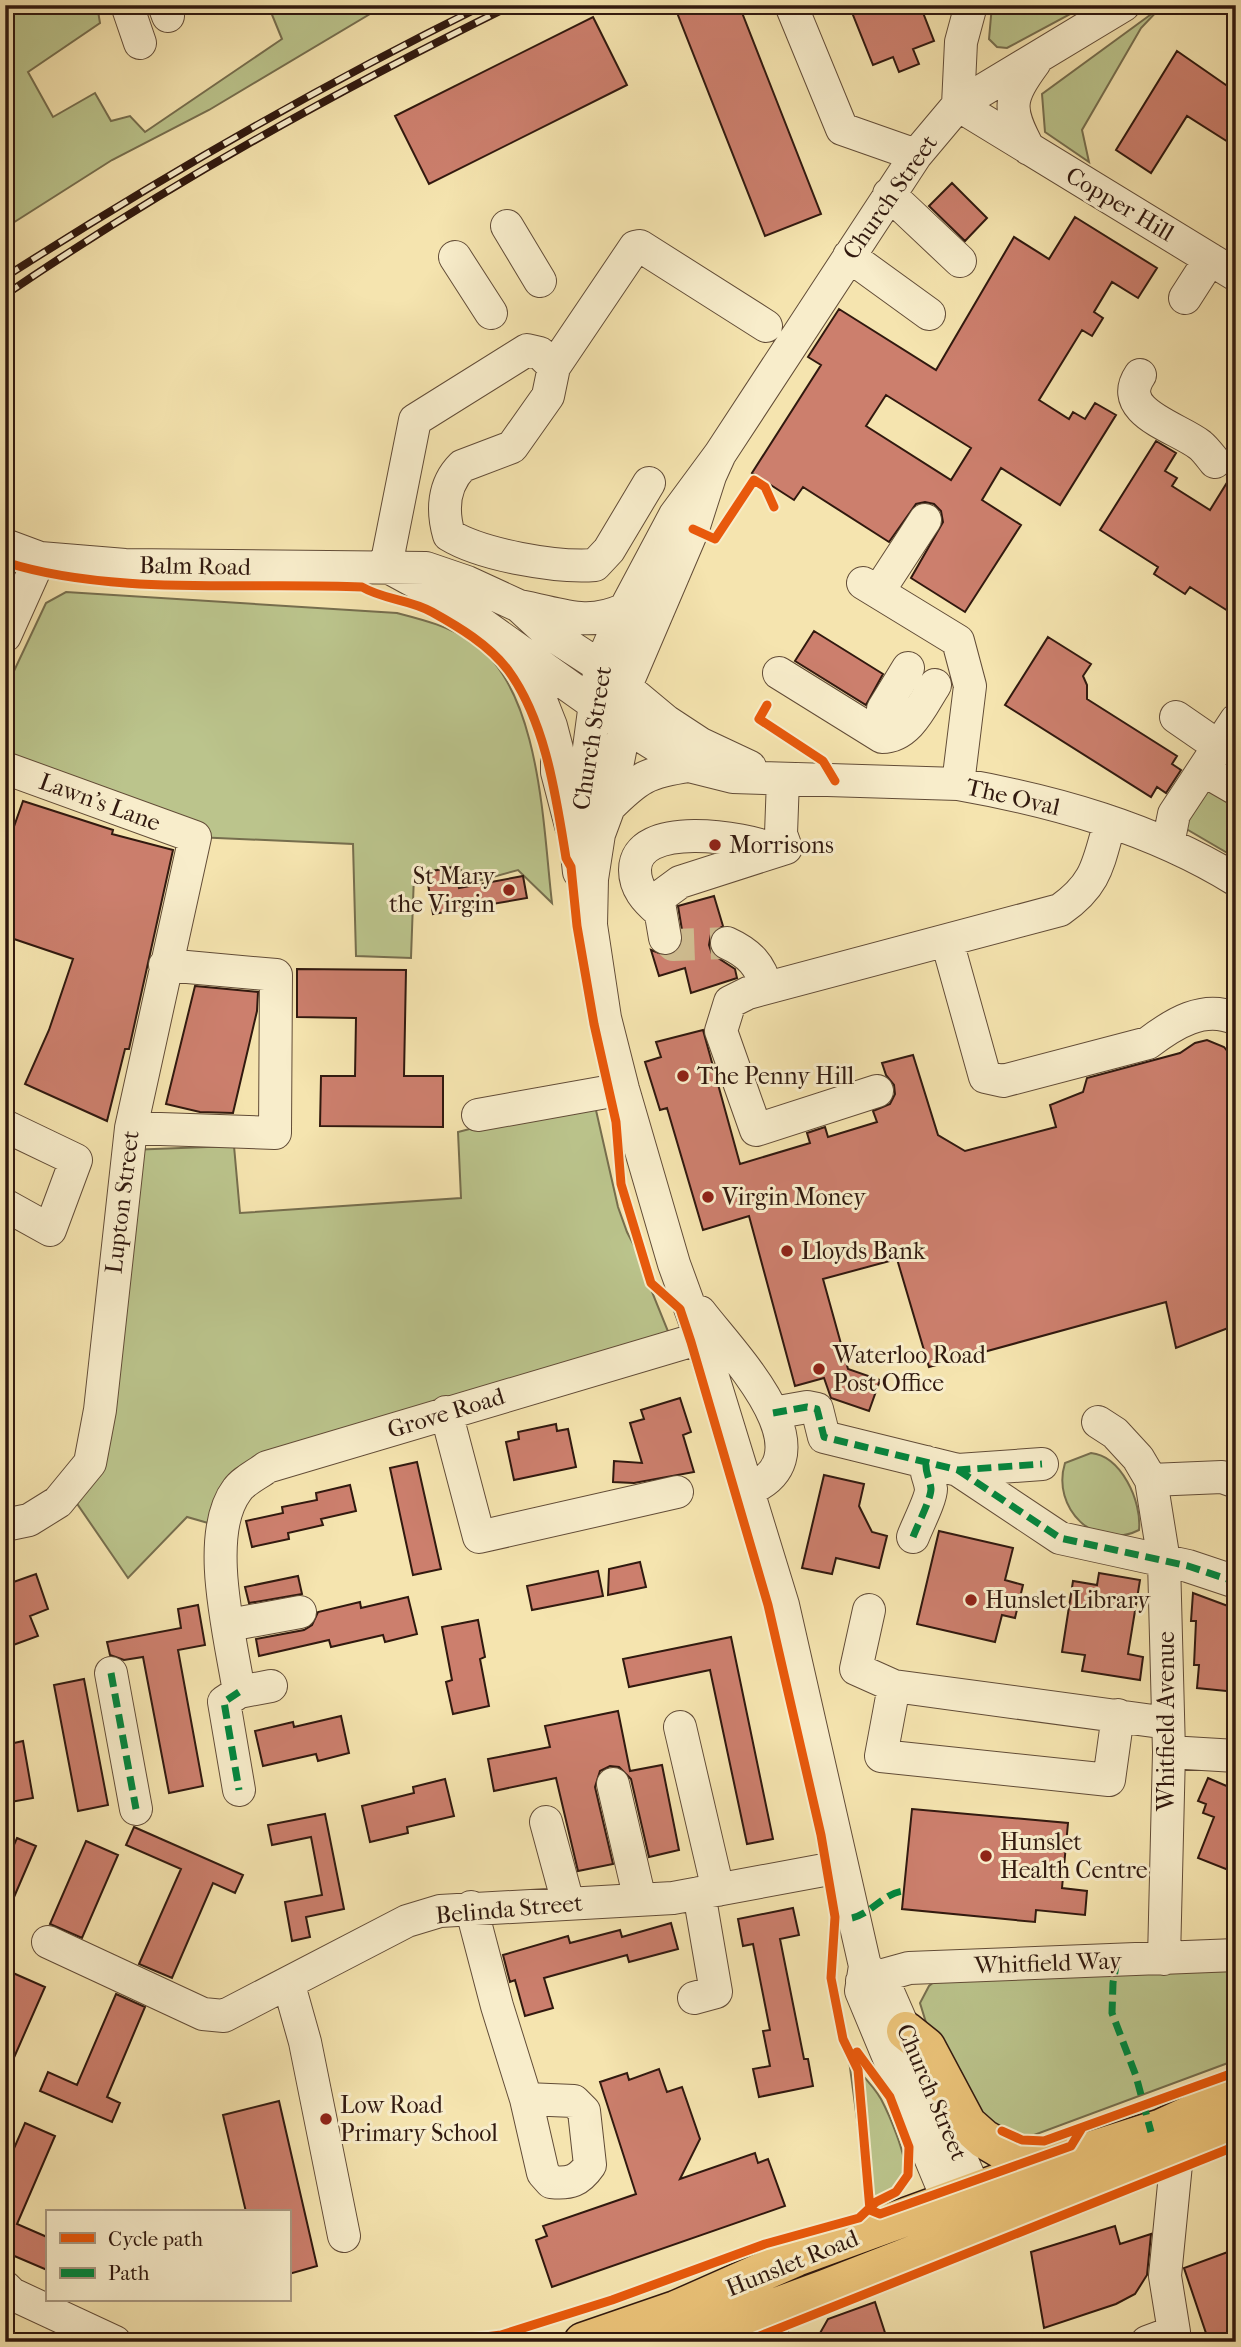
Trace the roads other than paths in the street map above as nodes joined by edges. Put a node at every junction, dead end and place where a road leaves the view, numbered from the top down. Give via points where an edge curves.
1 (127, 5) edge
2 (791, 5) edge
3 (971, 5) edge
4 (1124, 5) edge
5 (140, 43) dead end
6 (1036, 60) junction
7 (958, 105) junction
8 (1030, 149) junction
9 (916, 155) junction
10 (889, 194) junction
11 (507, 226) dead end
12 (849, 256) junction
13 (455, 257) dead end
14 (960, 261) dead end
15 (1223, 267) edge
16 (540, 281) dead end
17 (1185, 298) dead end
18 (491, 313) dead end
19 (929, 314) dead end
20 (766, 326) dead end
21 (554, 367) junction
22 (1140, 375) dead end
23 (720, 454) junction
24 (1215, 462) dead end
25 (649, 484) dead end
26 (925, 520) dead end
27 (5, 545) edge
28 (40, 558) junction
29 (386, 566) junction
30 (519, 606) junction
31 (625, 609) junction
32 (5, 636) edge
33 (509, 642) junction
34 (600, 666) junction
35 (908, 668) dead end
36 (779, 673) dead end
37 (935, 685) dead end
38 (625, 688) junction
39 (594, 705) junction
40 (883, 709) dead end
41 (1176, 717) dead end
42 (1236, 720) edge
43 (625, 726) junction
44 (1211, 758) junction
45 (689, 766) junction
46 (5, 768) edge
47 (779, 778) junction
48 (958, 784) junction
49 (1236, 789) edge
50 (609, 807) junction
51 (1110, 822) junction
52 (195, 837) joint
53 (576, 845) junction
54 (1168, 845) junction
55 (774, 850) junction
56 (1236, 880) edge
57 (591, 925) junction
58 (947, 941) junction
59 (727, 943) tunnel mouth
60 (165, 965) junction
61 (766, 988) junction
62 (1236, 1019) edge
63 (623, 1089) junction
64 (877, 1091) dead end
65 (478, 1115) dead end
66 (5, 1126) edge
67 (131, 1128) junction
68 (5, 1205) edge
69 (683, 1288) junction
70 (701, 1338) junction
71 (446, 1412) junction
72 (774, 1413) junction
73 (1098, 1422) dead end
74 (926, 1462) junction
75 (1042, 1464) dead end
76 (958, 1470) junction
77 (1151, 1480) junction
78 (1236, 1482) edge
79 (748, 1490) junction
80 (677, 1492) dead end
81 (5, 1525) edge
82 (913, 1537) dead end
83 (1164, 1561) junction
84 (1236, 1582) edge
85 (869, 1610) dead end
86 (300, 1612) dead end
87 (229, 1625) junction
88 (111, 1673) dead end
89 (271, 1686) dead end
90 (894, 1686) junction
91 (239, 1692) junction
92 (1118, 1715) junction
93 (680, 1727) dead end
94 (1168, 1737) junction
95 (1236, 1756) edge
96 (613, 1784) dead end
97 (239, 1790) dead end
98 (136, 1809) dead end
99 (547, 1822) dead end
100 (840, 1867) junction
101 (708, 1892) junction
102 (640, 1900) junction
103 (568, 1903) junction
104 (471, 1907) junction
105 (48, 1942) dead end
106 (1236, 1955) edge
107 (1164, 1959) junction
108 (868, 1974) junction
109 (289, 1985) junction
110 (694, 1998) dead end
111 (906, 2031) junction
112 (1236, 2094) edge
113 (526, 2099) dead end
114 (1236, 2129) edge
115 (1177, 2154) junction
116 (1059, 2161) junction
117 (970, 2215) junction
118 (344, 2236) dead end
119 (5, 2287) edge
120 (762, 2311) edge
121 (1166, 2338) edge
122 (115, 2342) edge
123 (583, 2342) edge
124 (670, 2342) edge

1 - 5 street
2 - 9 street via 842,129
3 - 7 street via 961,42
4 - 6 street, Church Street
6 - 7 street, Church Street
6 - 8 street, Copper Hill via 1017,87 1011,106 1014,122
7 - 8 street, Copper Hill
7 - 9 street, Church Street
8 - 15 street, Copper Hill
9 - 10 street, Church Street
10 - 12 street, Church Street
10 - 14 street
11 - 16 street
12 - 19 street
12 - 23 street, Church Street
13 - 18 street
15 - 17 street, Copper Hill
20 - 21 street via 640,246
21 - 25 street via 548,396 512,447 456,472 444,502 449,535 463,544 497,552 595,565
21 - 29 street via 540,353 527,349 415,420
22 - 24 street via 1133,385 1140,409 1189,423 1200,446
23 - 31 street, Church Street via 675,515
23 - 38 street, Church Street via 694,529
26 - 48 street via 871,587 958,641 970,686
27 - 28 street, Balm Road
28 - 29 street, Balm Road via 167,566
28 - 32 street
29 - 30 street, Balm Road via 426,568
29 - 33 street, Balm Road via 447,599
30 - 31 street via 578,619 605,619
30 - 34 street, Balm Road via 546,631
31 - 34 street, Church Street
33 - 39 street, Balm Road
33 - 53 street via 532,678 551,726 557,772
34 - 38 street, Balm Road
34 - 39 street, Church Street
35 - 40 street
36 - 37 street via 882,737 893,737 907,727
38 - 43 street, Church Street
38 - 47 street, The Oval via 701,744
39 - 43 street, Balm Road
39 - 53 street, Church Street
41 - 44 street
42 - 44 street
43 - 45 street, The Oval
43 - 50 street, Church Street
44 - 49 street
44 - 54 street via 1174,814
45 - 47 street, The Oval via 733,777
45 - 50 street via 637,780
46 - 52 street, Lawn's Lane
47 - 48 street, The Oval
47 - 55 street via 786,848
48 - 51 street, The Oval
50 - 57 street, Church Street via 599,834 592,879
51 - 54 street, The Oval
51 - 58 street via 1096,870 1082,894 1060,910
52 - 60 street, Lupton Street
53 - 57 street, Church Street
54 - 56 street, The Oval
55 - 55 street via 680,882 662,896 662,924 643,895 635,868 642,851 653,841 679,837 757,842
57 - 63 street, Church Street via 605,1018
58 - 61 street
58 - 62 street via 985,1077 1003,1082 1148,1043 1197,1014
59 - 61 street via 761,968
60 - 67 street, Lupton Street
60 - 67 street via 276,975 275,1133
61 - 64 street via 730,1002 721,1031 756,1130
63 - 65 street
63 - 69 street, Church Street
66 - 68 street via 76,1160 50,1230
67 - 81 street, Lupton Street via 90,1463 58,1502 29,1520
69 - 70 street, Church Street
69 - 72 street, Church Street
70 - 71 street, Grove Road
70 - 79 street, Church Street
71 - 80 street via 479,1537
71 - 87 street, Grove Road via 267,1467 237,1490 222,1527 219,1556
72 - 74 street via 817,1409 824,1437
72 - 79 street, Church Street via 783,1452 772,1475
73 - 77 street, Whitfield Avenue via 1138,1458
74 - 76 street
74 - 82 street via 930,1498
75 - 76 street
76 - 83 street via 1060,1538
77 - 78 street via 1222,1477
77 - 83 street, Whitfield Avenue
79 - 100 street, Church Street via 801,1678
83 - 84 street
83 - 94 street, Whitfield Avenue
85 - 90 street via 856,1669
86 - 87 street
87 - 91 street, Grove Road
88 - 98 street
89 - 91 street
90 - 92 street
90 - 92 street via 881,1756 1109,1780
91 - 97 street via 225,1702
92 - 94 street
93 - 101 street
94 - 95 street
94 - 107 street, Whitfield Avenue
96 - 102 street
99 - 103 street
100 - 101 street, Belinda Street
100 - 108 street, Church Street
101 - 102 street, Belinda Street
101 - 110 street via 716,1992
102 - 103 street, Belinda Street
103 - 104 street, Belinda Street
104 - 109 street, Belinda Street via 407,1921
104 - 113 street
105 - 109 street, Belinda Street via 203,2014 224,2016
106 - 107 street, Whitfield Way
107 - 108 street, Whitfield Way via 909,1968
108 - 111 street, Church Street via 885,1984
108 - 117 street, Church Street via 861,1991
109 - 118 street
111 - 116 main road via 926,2047 967,2124 984,2140 1008,2153
111 - 117 street, Church Street
112 - 116 main road, Hunslet Road via 1162,2128
114 - 115 main road, Hunslet Road
115 - 117 main road, Hunslet Road
115 - 121 street via 1165,2276
116 - 117 main road, Hunslet Road
117 - 120 main road, Hunslet Road via 796,2257
119 - 122 street
120 - 123 main road, Hunslet Road via 676,2310
120 - 124 main road, Hunslet Road

